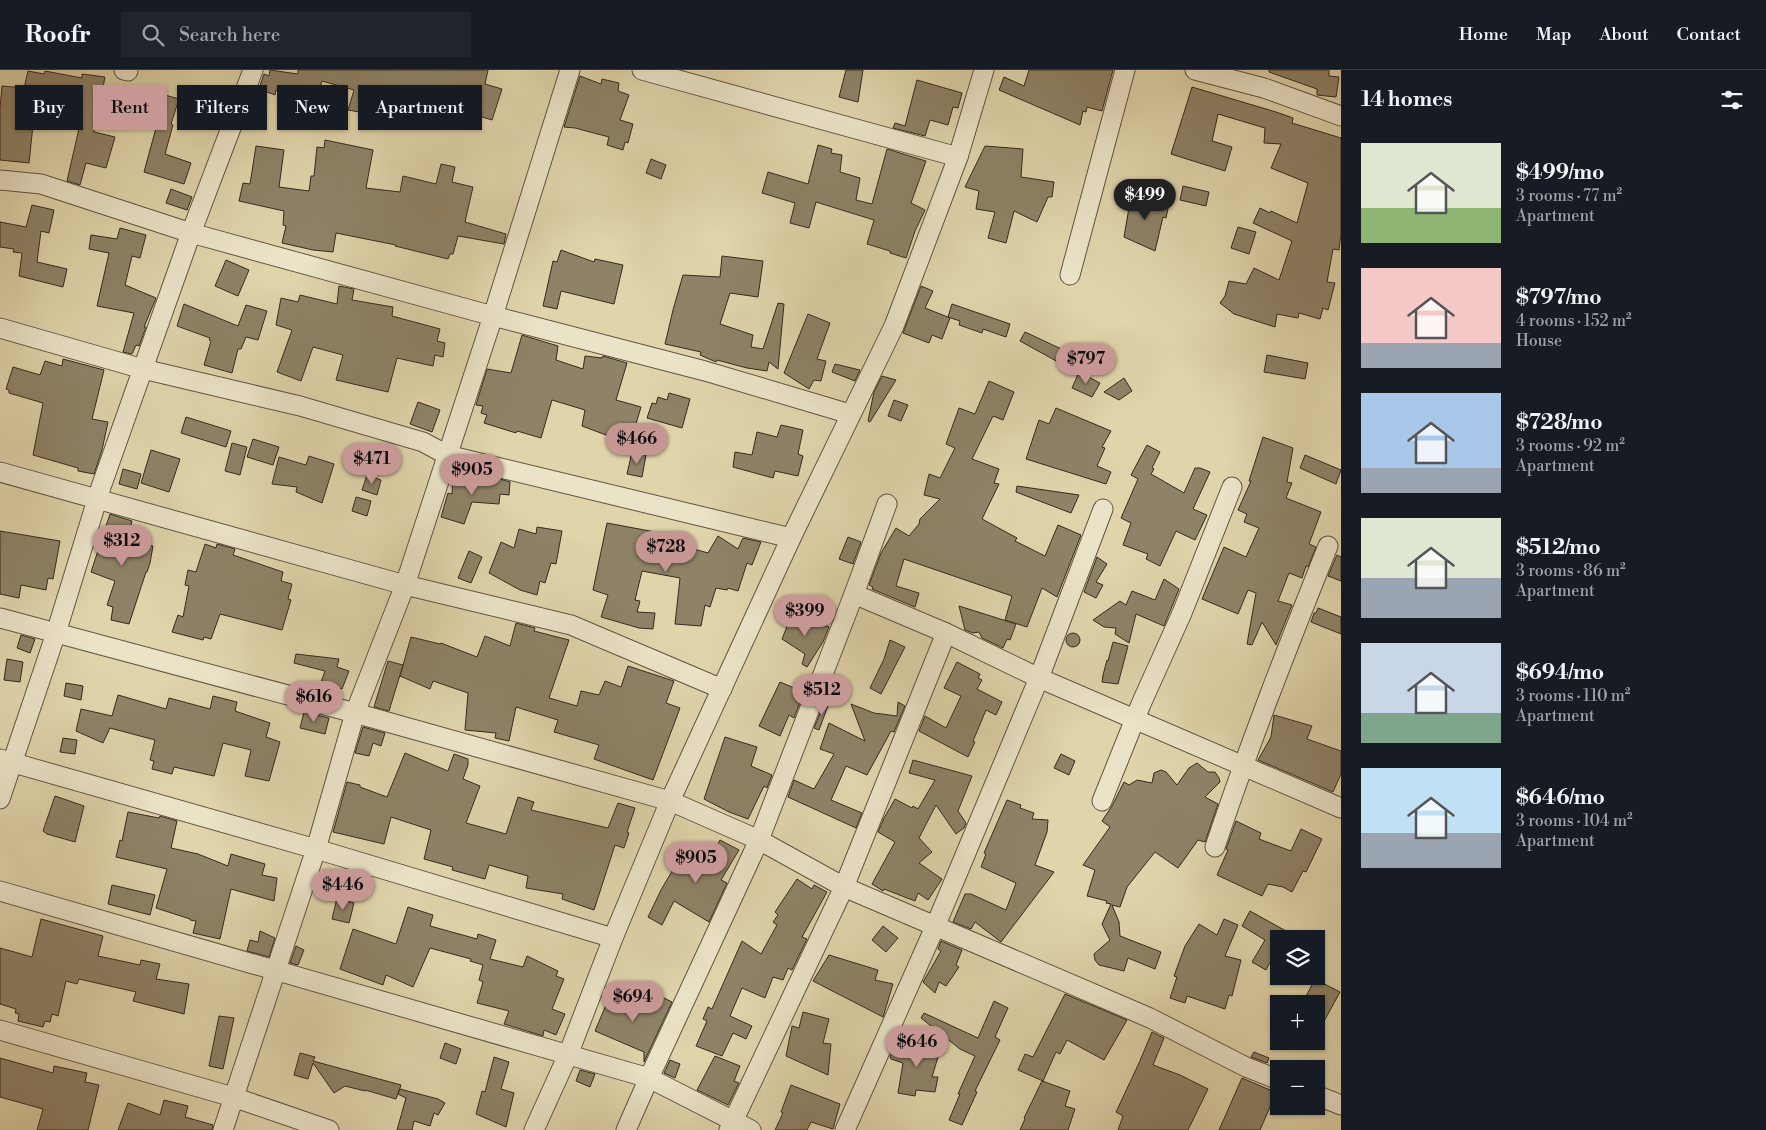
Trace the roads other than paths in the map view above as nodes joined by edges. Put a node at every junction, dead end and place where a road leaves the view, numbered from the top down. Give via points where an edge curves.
1 (253, 70) edge
2 (570, 70) edge
3 (642, 70) edge
4 (984, 70) edge
5 (1125, 70) edge
6 (1195, 70) edge
7 (1265, 79) edge
8 (1341, 116) edge
9 (958, 157) junction
10 (0, 180) edge
11 (191, 233) junction
12 (1070, 275) dead end
13 (493, 316) junction
14 (0, 328) edge
15 (143, 369) junction
16 (850, 414) junction
17 (447, 455) junction
18 (0, 472) edge
19 (1232, 487) dead end
20 (97, 498) junction
21 (887, 504) dead end
22 (1103, 509) dead end
23 (791, 538) junction
24 (1328, 546) dead end
25 (405, 585) junction
26 (854, 594) junction
27 (0, 618) edge
28 (56, 633) junction
29 (946, 633) junction
30 (1039, 678) junction
31 (722, 689) junction
32 (355, 713) junction
33 (6, 761) edge
34 (0, 799) edge
35 (670, 801) junction
36 (1102, 801) dead end
37 (1340, 810) edge
38 (759, 840) junction
39 (1215, 847) dead end
40 (316, 849) junction
41 (844, 887) junction
42 (0, 892) edge
43 (935, 927) junction
44 (613, 938) junction
45 (275, 971) junction
46 (0, 1030) edge
47 (568, 1055) junction
48 (1270, 1076) edge
49 (649, 1078) junction
50 (233, 1098) junction
51 (1325, 1099) edge
52 (1341, 1105) edge
53 (731, 1126) edge
54 (223, 1130) edge
55 (329, 1130) edge
56 (534, 1130) edge
57 (626, 1130) edge
58 (752, 1130) edge
59 (845, 1130) edge

1 - 11 street
2 - 13 street
3 - 9 street
4 - 9 street
5 - 12 street
6 - 7 street
7 - 8 street
9 - 16 street via 894,326
10 - 11 street via 41,184
11 - 13 street
11 - 15 street
13 - 16 street via 704,371
13 - 17 street
14 - 15 street
15 - 17 street via 308,408 423,442
15 - 20 street
16 - 23 street
17 - 23 street
17 - 25 street
18 - 20 street
19 - 36 street
20 - 25 street
20 - 28 street
21 - 26 street
22 - 30 street
23 - 31 street
24 - 39 street via 1241,769
25 - 31 street via 571,625
25 - 32 street
26 - 29 street
26 - 38 street
27 - 28 street
28 - 32 street
28 - 33 street
29 - 30 street
29 - 41 street
30 - 37 street
30 - 43 street
31 - 35 street
32 - 35 street
32 - 40 street
33 - 34 street
33 - 40 street
35 - 38 street
35 - 44 street
38 - 41 street
38 - 49 street
40 - 44 street
40 - 45 street
41 - 43 street
41 - 53 street
42 - 45 street
43 - 48 street via 1150,1018
43 - 59 street
44 - 47 street
45 - 47 street
45 - 50 street
46 - 50 street
47 - 49 street
47 - 56 street
49 - 53 street
49 - 57 street
50 - 54 street
50 - 55 street
51 - 52 street
53 - 58 street

